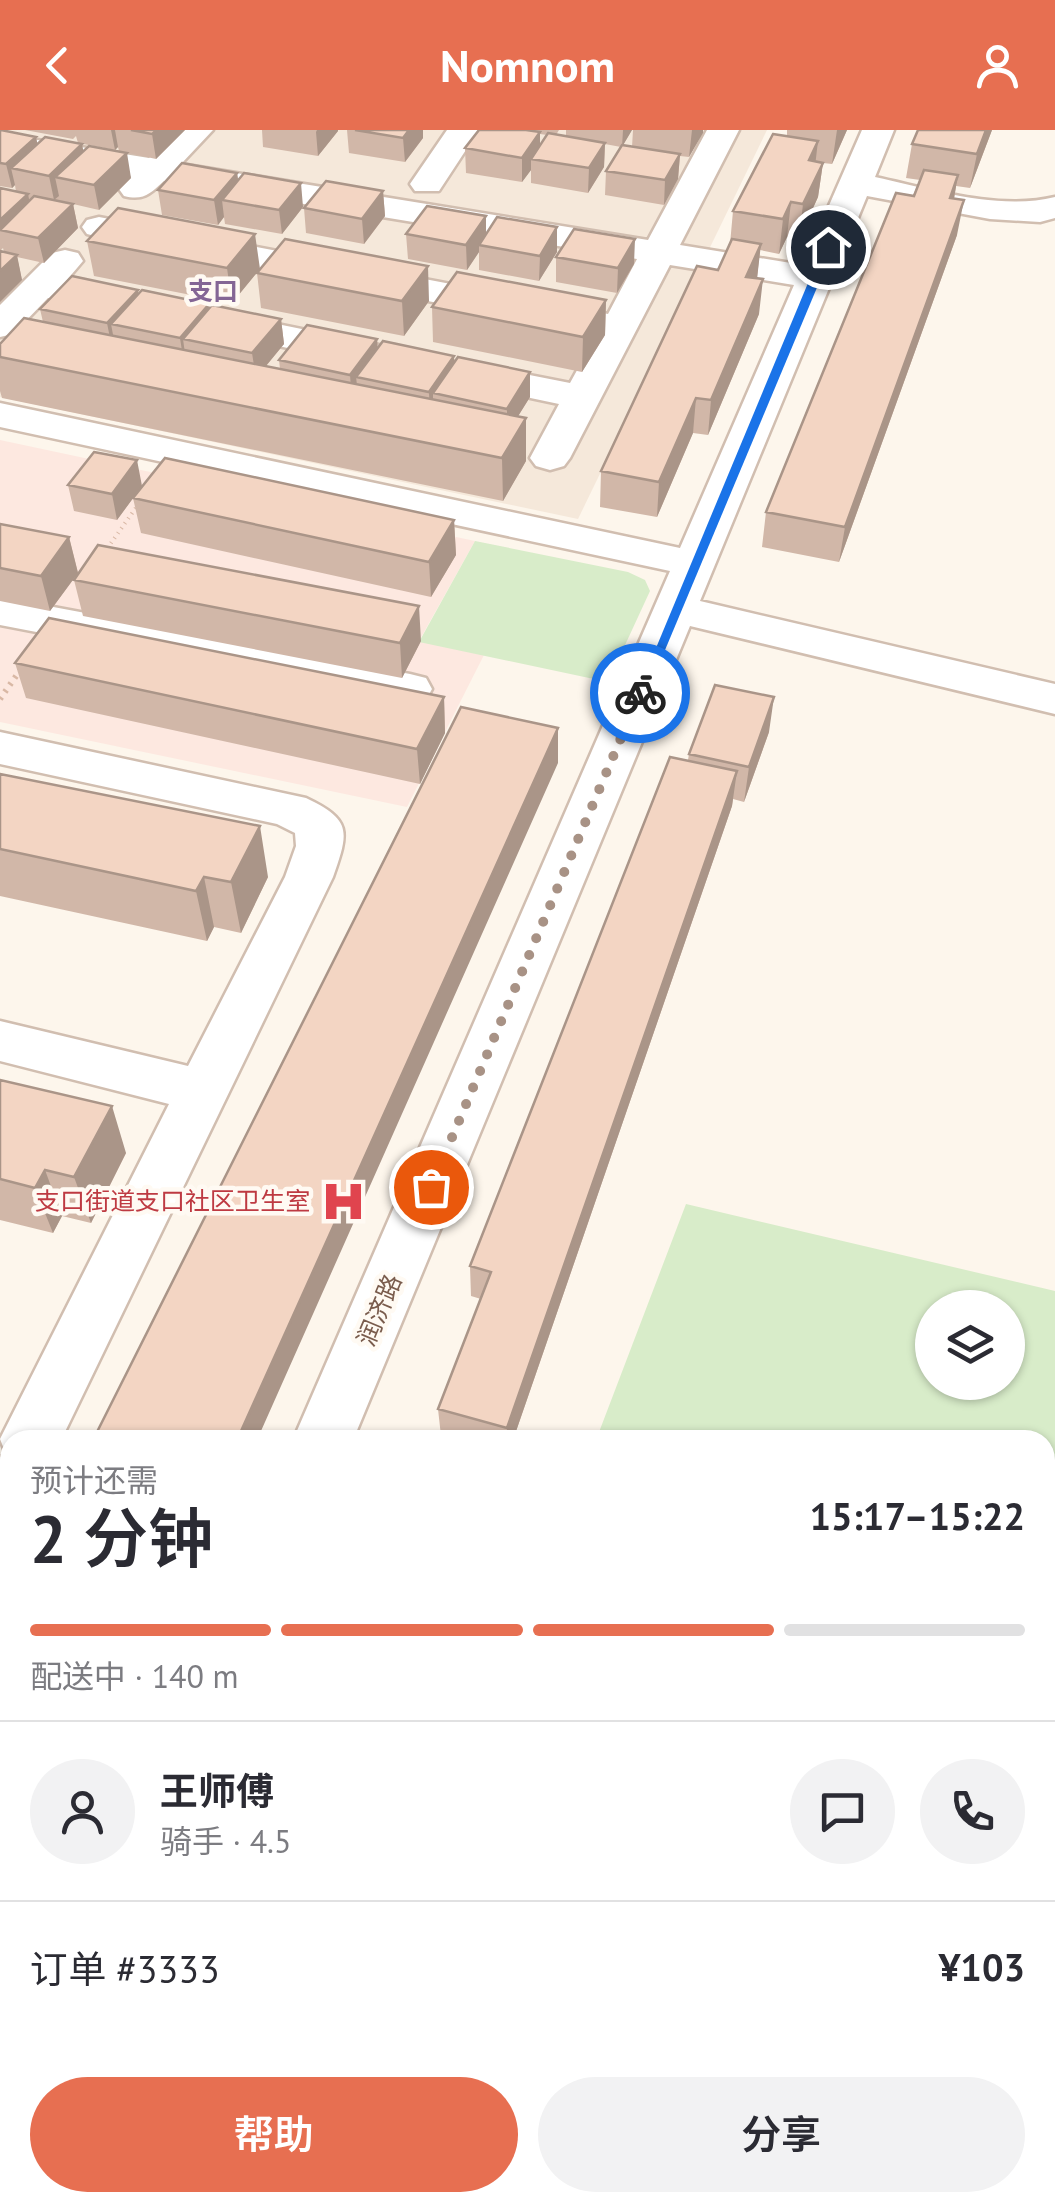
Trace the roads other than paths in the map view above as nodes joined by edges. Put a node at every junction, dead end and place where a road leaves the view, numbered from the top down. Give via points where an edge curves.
1 (197, 130) edge
2 (463, 130) edge
3 (723, 130) edge
4 (878, 130) edge
5 (0, 144) edge
6 (156, 170) junction
7 (855, 183) junction
8 (1055, 208) edge
9 (99, 226) junction
10 (397, 229) junction
11 (658, 252) junction
12 (815, 278) junction
13 (40, 286) junction
14 (0, 326) edge
15 (619, 327) junction
16 (582, 397) junction
17 (0, 414) edge
18 (550, 458) dead end
19 (696, 564) junction
20 (676, 609) junction
21 (0, 611) edge
22 (410, 689) edge
23 (1055, 699) edge
24 (0, 748) edge
25 (0, 1042) edge
26 (203, 1091) junction
27 (34, 1430) edge
28 (328, 1430) edge

1 - 6 street
2 - 10 street
3 - 11 street
4 - 7 street, 润济路
5 - 6 street
6 - 9 street
6 - 10 street via 364,204
7 - 8 street via 1014,213
7 - 12 street, 润济路
9 - 10 street
9 - 13 street
10 - 11 street
10 - 15 street
11 - 12 street
11 - 15 street
12 - 19 street, 润济路
13 - 14 street
13 - 16 street
15 - 16 street
16 - 18 street
17 - 19 street
19 - 20 street, 润济路
20 - 23 street
20 - 28 street, 润济路
21 - 22 street
24 - 26 street via 289,810 318,824 320,846 308,877
25 - 26 street
26 - 27 street

